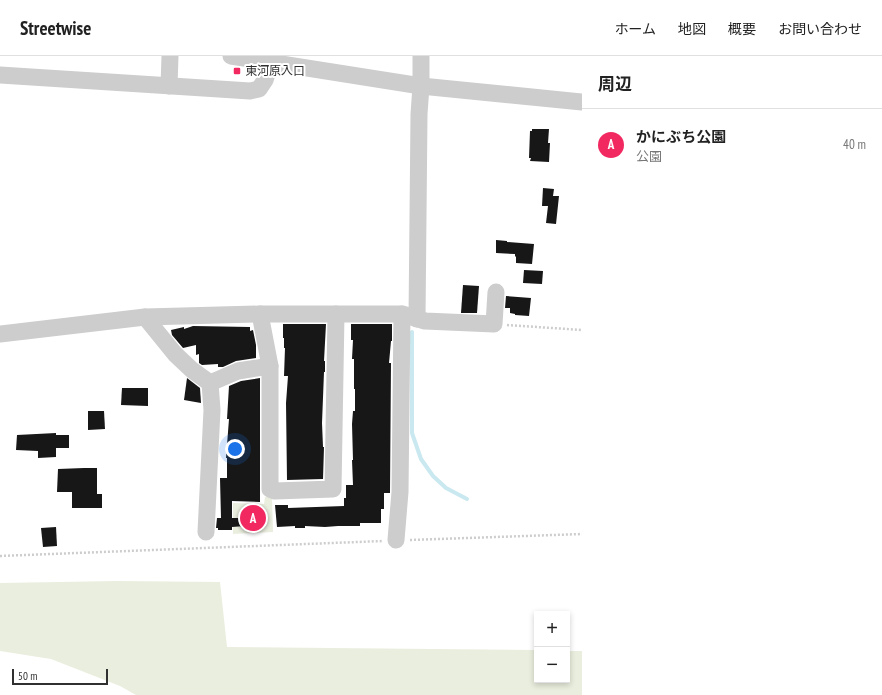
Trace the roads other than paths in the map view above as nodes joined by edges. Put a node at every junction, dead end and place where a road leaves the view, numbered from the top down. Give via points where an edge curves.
1 (170, 56) edge
2 (231, 56) edge
3 (421, 56) edge
4 (271, 62) junction
5 (0, 75) edge
6 (169, 86) junction
7 (421, 86) junction
8 (582, 102) edge
9 (496, 292) dead end
10 (260, 314) junction
11 (336, 314) junction
12 (409, 316) junction
13 (145, 317) junction
14 (0, 334) edge
15 (270, 366) junction
16 (210, 383) junction
17 (206, 532) dead end
18 (396, 540) road end

1 - 6 street
2 - 4 street
3 - 7 street
4 - 6 street via 259,89 250,91
4 - 7 street
5 - 6 street
7 - 8 street
7 - 12 street
9 - 12 street via 494,324 425,321
10 - 11 street
10 - 13 street
10 - 15 street
11 - 12 street
11 - 15 street via 334,488 270,490
12 - 18 street
13 - 14 street
13 - 16 street via 175,354
15 - 16 street via 238,371
16 - 17 street via 212,508

